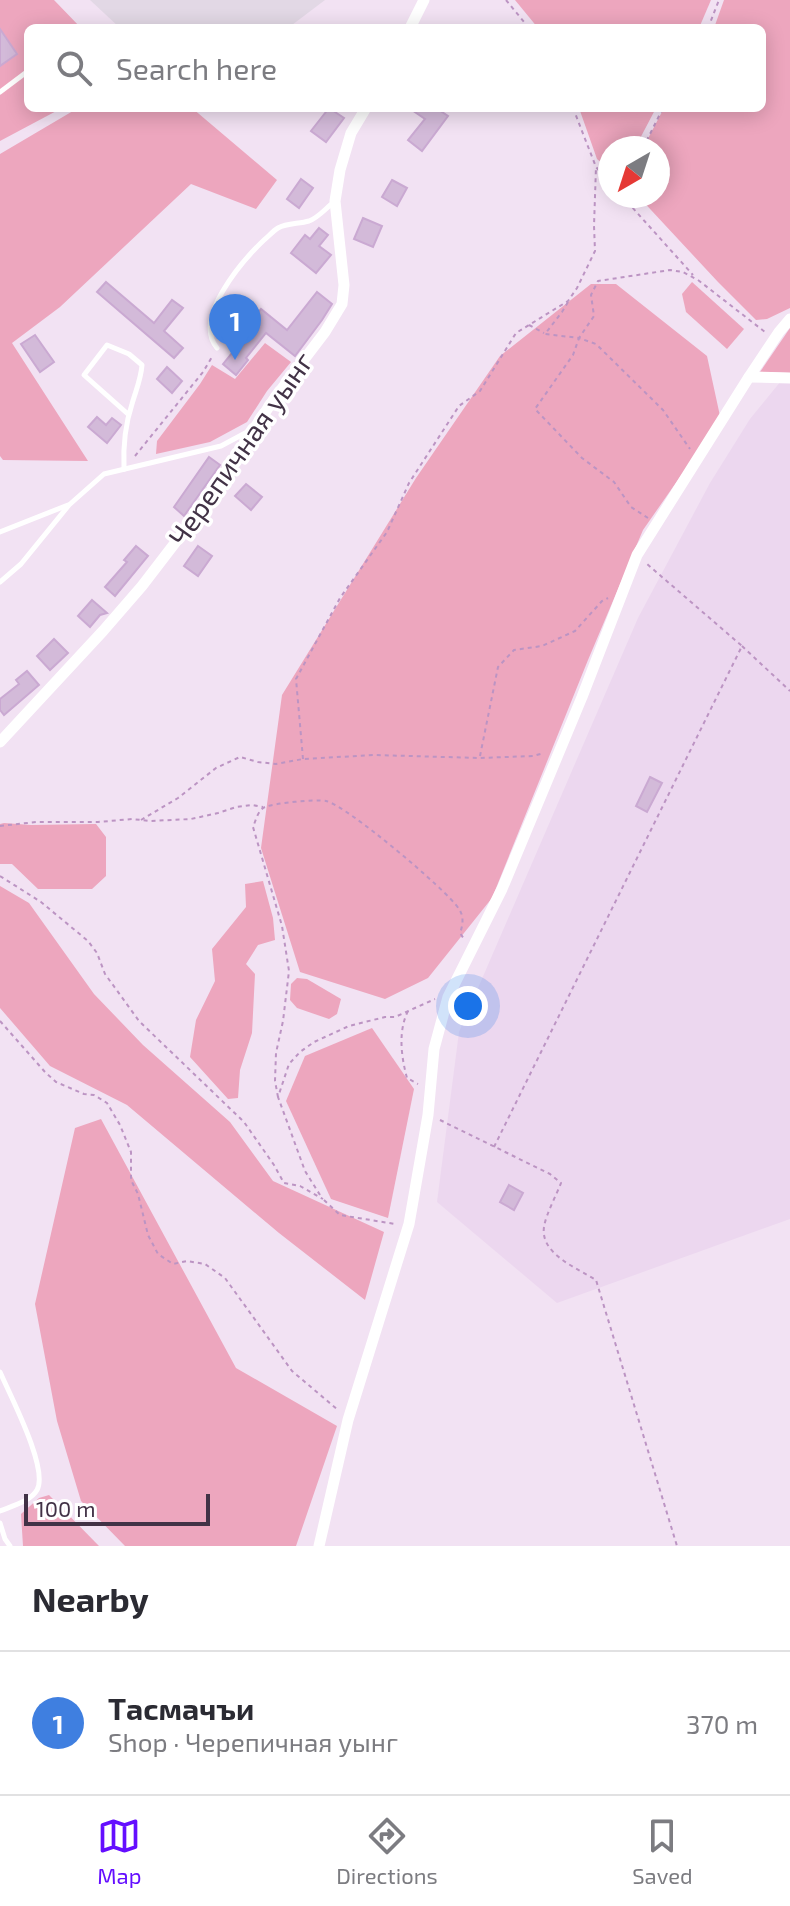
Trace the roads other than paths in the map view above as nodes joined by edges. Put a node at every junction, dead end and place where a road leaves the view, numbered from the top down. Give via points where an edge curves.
1 (424, 0) edge
2 (412, 24) edge
3 (24, 74) edge
4 (0, 92) edge
5 (364, 112) edge
6 (335, 201) junction
7 (790, 319) edge
8 (217, 348) road end
9 (749, 377) junction
10 (790, 378) edge
11 (129, 415) junction
12 (257, 426) junction
13 (124, 469) junction
14 (69, 505) junction
15 (0, 532) edge
16 (0, 582) edge
17 (0, 742) edge
18 (0, 1372) edge
19 (0, 1511) edge
20 (0, 1523) edge
21 (10, 1546) edge
22 (319, 1546) edge

1 - 2 street
3 - 4 lane
5 - 6 street, Черепичная уынг via 351,133
6 - 8 lane via 312,220 279,227 235,272 211,323 211,341
6 - 12 street, Черепичная уынг via 342,304
7 - 9 street
9 - 10 street
9 - 22 street via 637,555 502,889 448,997 434,1049 409,1224 348,1420
11 - 11 lane via 142,365 107,345 84,375
11 - 13 lane
12 - 13 lane via 221,446
12 - 17 street, Черепичная уынг via 142,586
13 - 14 lane via 104,474
14 - 15 lane
14 - 16 lane
18 - 19 lane via 36,1455 41,1480 28,1499
20 - 21 lane

